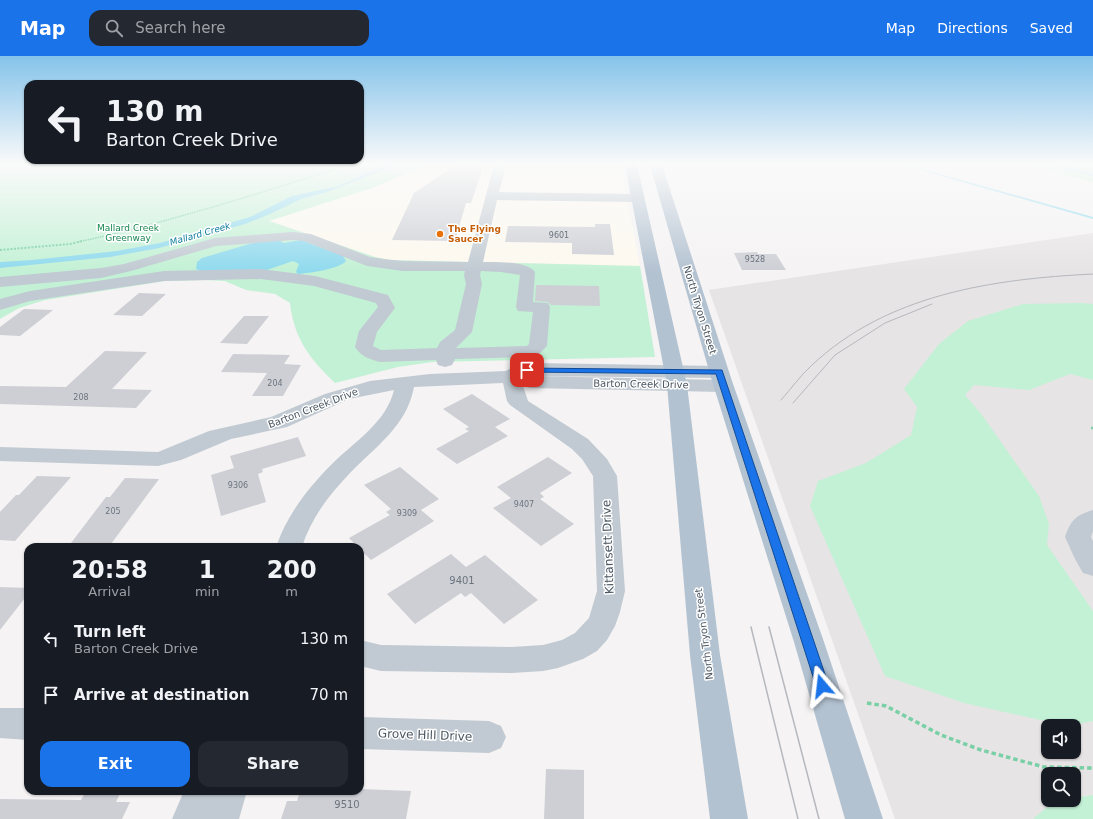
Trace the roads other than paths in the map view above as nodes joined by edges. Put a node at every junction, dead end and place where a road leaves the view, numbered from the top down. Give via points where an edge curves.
1 (491, 201) edge
2 (637, 201) edge
3 (667, 201) edge
4 (140, 264) junction
5 (475, 266) junction
6 (154, 277) junction
7 (0, 282) edge
8 (0, 305) edge
9 (446, 353) junction
10 (511, 377) junction
11 (676, 378) junction
12 (721, 379) junction
13 (443, 380) junction
14 (405, 383) junction
15 (0, 454) edge
16 (1093, 519) edge
17 (291, 543) edge
18 (1093, 566) edge
19 (364, 654) edge
20 (0, 723) edge
21 (24, 724) edge
22 (364, 733) edge
23 (489, 737) dead end
24 (200, 795) edge
25 (228, 795) edge
26 (191, 819) edge
27 (220, 819) edge
28 (729, 819) edge
29 (864, 819) edge

1 - 5 street
2 - 11 main road, North Tryon Street
3 - 12 main road, North Tryon Street
4 - 5 street via 215,242 297,236 375,263 403,266
4 - 6 street
4 - 7 street via 79,276
5 - 9 street via 472,275 474,284 463,332 449,343
5 - 9 street via 514,268 528,273 524,307 542,307 538,346 528,351
6 - 8 street via 30,296
6 - 9 street via 266,274 315,281 367,294 382,299 387,306 368,331 364,344 367,351 380,356
9 - 13 street
10 - 11 street, Barton Creek Drive via 518,372 533,369
10 - 13 street, Barton Creek Drive
10 - 19 street, Kittansett Drive via 517,401 582,447 597,462 605,476 611,591 604,620 587,641 561,653 544,657 513,660 381,658
11 - 12 street, Barton Creek Drive
11 - 28 main road, North Tryon Street via 705,655
12 - 29 main road, North Tryon Street via 809,642
13 - 14 street, Barton Creek Drive
14 - 15 street, Barton Creek Drive via 350,392 279,422 216,437 183,452 158,459
14 - 17 street via 403,396 394,416 373,440 324,486 298,526
16 - 18 street via 1082,526 1078,537
20 - 21 street
22 - 23 street, Grove Hill Drive
24 - 26 street
25 - 27 street

